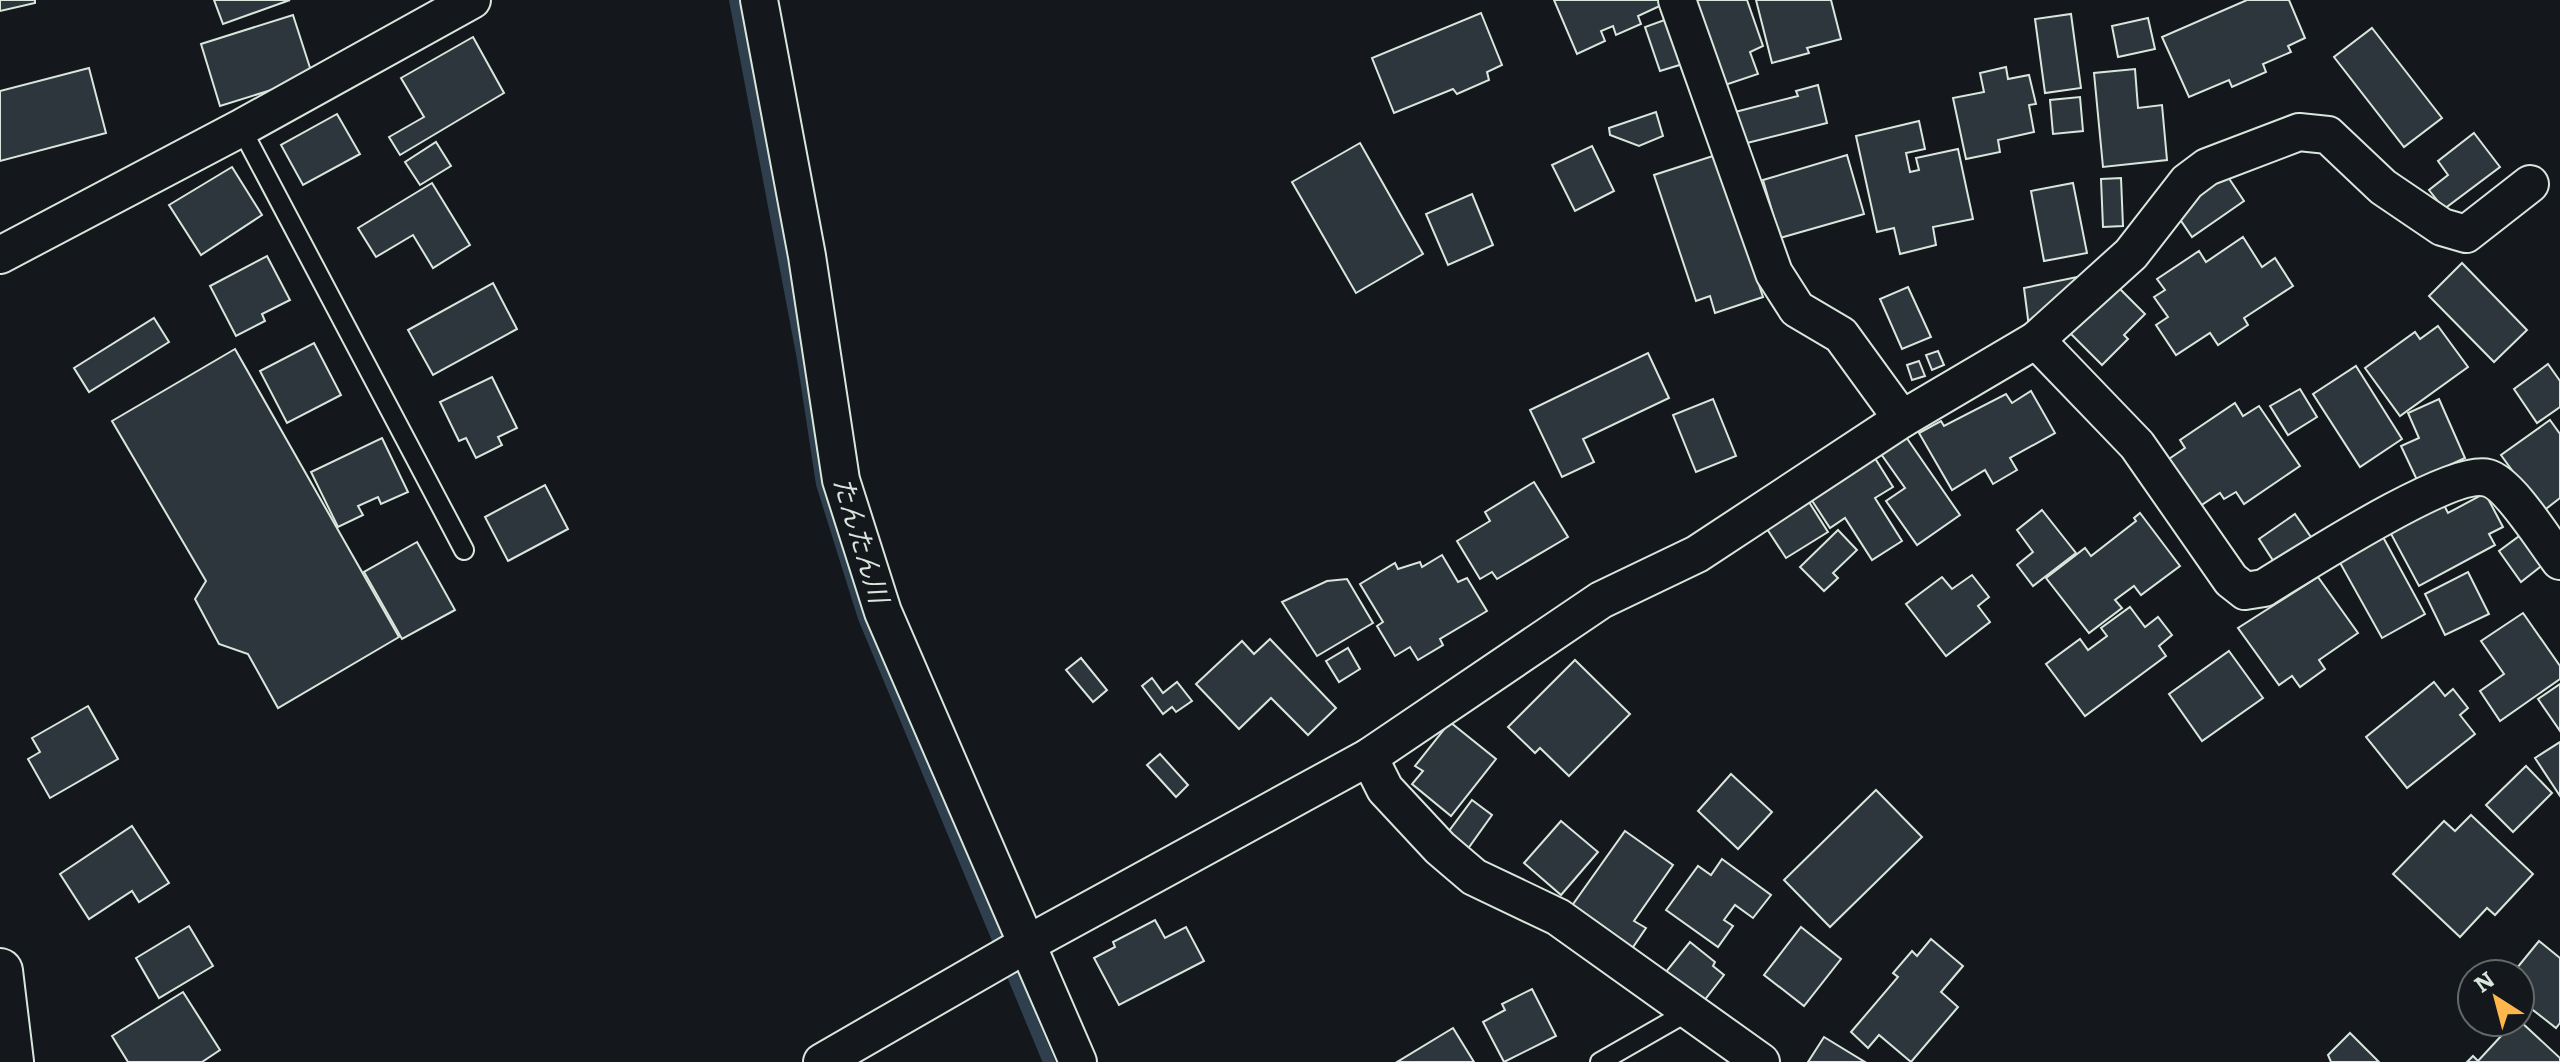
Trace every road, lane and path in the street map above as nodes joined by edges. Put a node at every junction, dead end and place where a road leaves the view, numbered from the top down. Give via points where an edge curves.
1 (472, 0) edge
2 (759, 0) edge
3 (1677, 0) edge
4 (241, 128) junction
5 (2530, 184) dead end
6 (0, 255) edge
7 (2036, 340) junction
8 (1902, 419) junction
9 (464, 550) dead end
10 (2560, 561) edge
11 (1369, 757) junction
12 (1011, 953) junction
13 (0, 971) edge
14 (1691, 1010) junction
15 (11, 1062) edge
16 (822, 1062) edge
17 (1078, 1062) edge
18 (1600, 1062) edge
19 (1761, 1062) edge

1 - 4 street
2 - 12 street via 807,256 841,480 883,612
3 - 8 street via 1774,273 1797,309 1841,335
4 - 6 street
4 - 9 lane
5 - 7 street via 2466,234 2442,227 2383,187 2328,135 2299,132 2207,167 2187,182 2131,254
7 - 8 street
7 - 10 street via 2137,445 2231,580 2245,591 2264,588 2371,524 2461,479 2488,478 2503,487
8 - 11 street via 1697,554 1601,600
11 - 12 street
11 - 14 street via 1385,789 1474,877 1558,917
12 - 16 street
12 - 17 street
13 - 15 main road
14 - 18 lane
14 - 19 street

